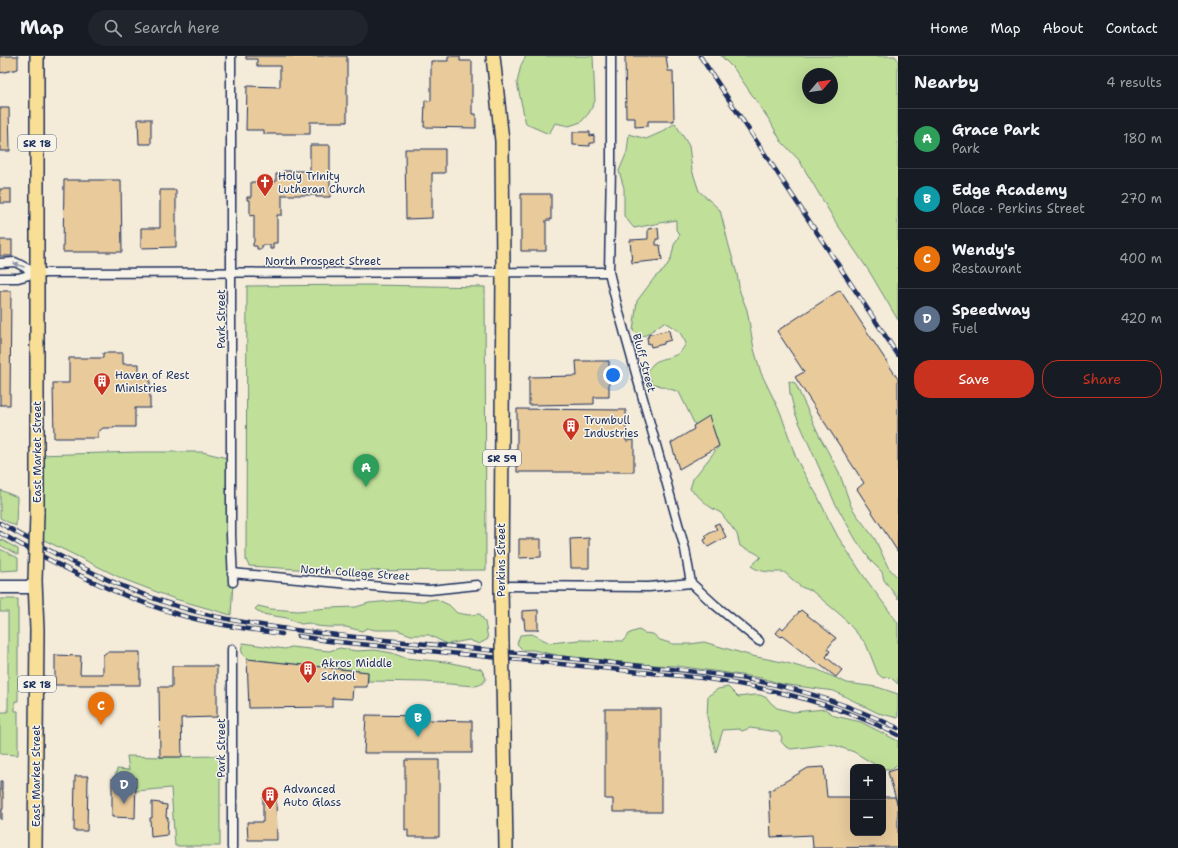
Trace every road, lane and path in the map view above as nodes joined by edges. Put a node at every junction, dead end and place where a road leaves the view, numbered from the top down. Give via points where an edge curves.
1 (36, 56) edge
2 (231, 56) edge
3 (493, 56) edge
4 (611, 56) edge
5 (0, 263) edge
6 (503, 271) junction
7 (232, 272) junction
8 (609, 272) junction
9 (36, 273) junction
10 (0, 278) edge
11 (232, 573) junction
12 (233, 582) dead end
13 (35, 584) junction
14 (691, 584) junction
15 (477, 585) dead end
16 (0, 586) edge
17 (501, 586) junction
18 (759, 641) dead end
19 (232, 649) dead end
20 (35, 848) edge
21 (232, 848) edge
22 (506, 848) edge

1 - 9 main road, East Market Street / SR 18
2 - 7 street, Park Street
3 - 6 main road, SR 59 via 502,141
4 - 8 street, Bluff Street
9 -> 5 street via 15,262
6 - 7 street, North Prospect Street
6 - 8 street, North Prospect Street
6 - 17 main road, Perkins Street / SR 59
7 - 9 street, North Prospect Street
7 - 11 street, Park Street
8 - 14 street, Bluff Street via 685,549
9 - 10 street via 18,278
9 - 13 main road, East Market Street / SR 18, bridge
11 - 12 street, Park Street
11 - 15 street, North College Street via 430,590
13 - 16 street
13 - 20 main road, East Market Street / SR 18
14 - 17 street via 650,587
14 - 18 street
17 - 22 main road, Perkins Street / SR 59, bridge
19 - 21 street, Park Street

